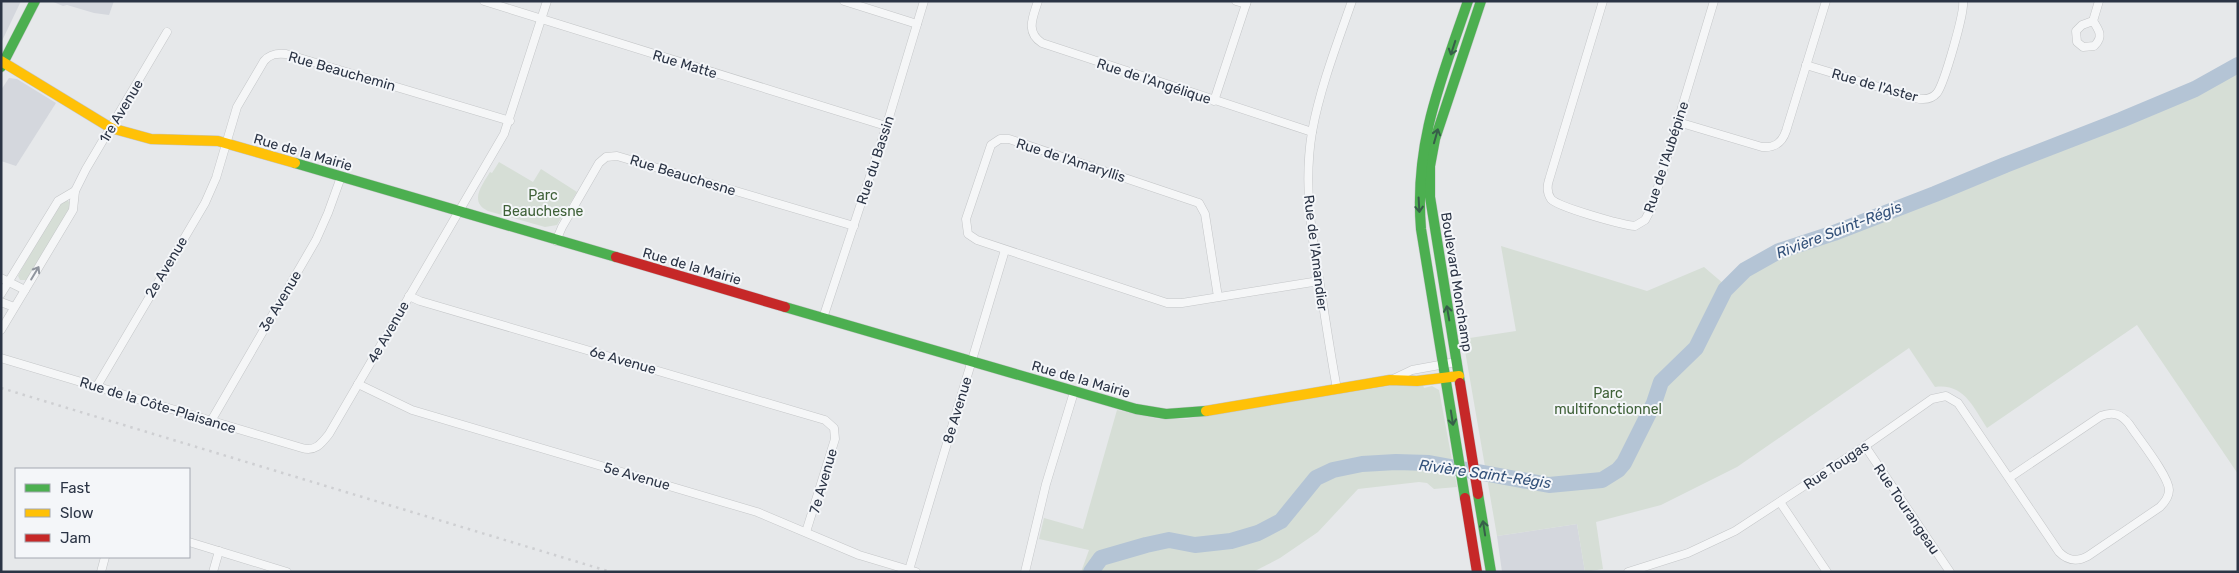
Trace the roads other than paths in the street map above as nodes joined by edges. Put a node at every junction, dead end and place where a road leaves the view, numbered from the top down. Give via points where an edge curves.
1 (35, 1) edge
2 (484, 1) edge
3 (547, 1) edge
4 (844, 1) edge
5 (924, 1) edge
6 (1038, 1) edge
7 (1236, 1) edge
8 (1352, 1) edge
9 (1468, 1) edge
10 (1481, 1) edge
11 (1603, 1) edge
12 (1714, 1) edge
13 (1826, 1) edge
14 (1963, 1) edge
15 (2099, 1) edge
16 (1246, 3) edge
17 (541, 19) junction
18 (2093, 21) dead end
19 (917, 24) junction
20 (167, 32) dead end
21 (2, 64) edge
22 (1806, 65) junction
23 (1214, 101) junction
24 (510, 121) junction
25 (1678, 122) junction
26 (886, 126) junction
27 (111, 128) junction
28 (1312, 132) junction
29 (226, 144) junction
30 (341, 177) junction
31 (75, 191) junction
32 (458, 212) junction
33 (854, 226) junction
34 (556, 241) junction
35 (1005, 250) junction
36 (1, 278) edge
37 (10, 281) junction
38 (1319, 281) junction
39 (25, 290) junction
40 (1, 294) edge
41 (410, 296) junction
42 (1218, 297) junction
43 (1, 302) edge
44 (14, 307) junction
45 (823, 318) junction
46 (1, 330) edge
47 (1, 358) edge
48 (971, 362) junction
49 (1456, 362) junction
50 (1443, 364) junction
51 (1459, 376) junction
52 (1445, 378) junction
53 (1390, 380) junction
54 (358, 384) junction
55 (97, 386) junction
56 (1337, 389) junction
57 (1074, 392) junction
58 (211, 421) junction
59 (834, 428) joint
60 (1865, 446) junction
61 (314, 449) joint
62 (2009, 478) junction
63 (1780, 502) junction
64 (806, 532) junction
65 (190, 542) edge
66 (219, 551) junction
67 (105, 558) edge
68 (912, 571) edge
69 (101, 572) edge
70 (213, 572) edge
71 (287, 572) edge
72 (1025, 572) edge
73 (1477, 572) edge
74 (1491, 572) edge
75 (1628, 572) edge
76 (1827, 572) edge
77 (1950, 572) edge

1 - 21 street
2 - 17 street, Rue Matte
3 - 17 street, 4e Avenue
4 - 19 street
5 - 19 street, Rue du Bassin
6 - 23 street, Rue de l'Angélique via 1031,28 1042,43
7 - 16 street
8 - 28 street, Rue de l'Amandier
9 -> 50 street, Boulevard Monchamp via 1426,130 1419,169 1420,219
49 -> 10 street, Boulevard Monchamp via 1431,211 1430,166 1435,139
11 - 25 street, Rue de l'Aubépine via 1548,184 1551,198 1562,206 1623,224 1635,226 1643,222 1652,207
12 - 25 street, Rue de l'Aubépine
13 - 22 street
14 - 22 street, Rue de l'Aster via 1942,83 1936,94 1929,98 1915,98
15 - 18 street
16 - 23 street
17 - 24 street, 4e Avenue
17 - 26 street, Rue Matte
19 - 26 street, Rue du Bassin
20 - 27 street, 1re Avenue
21 - 27 street, Rue de la Mairie
22 - 25 street via 1786,131 1776,146 1762,148
23 - 28 street, Rue de l'Angélique
24 - 29 street, Rue Beauchemin via 277,53 264,61 240,102
24 - 32 street, 4e Avenue
26 - 33 street, Rue du Bassin
27 - 29 street, Rue de la Mairie via 151,138
27 - 31 street, 1re Avenue
28 - 38 street, Rue de l'Amandier via 1308,207
29 - 30 street, Rue de la Mairie
29 - 55 street, 2e Avenue via 216,178 204,203
30 - 32 street, Rue de la Mairie
30 - 58 street, 3e Avenue via 316,240
31 - 37 street, 1re Avenue via 58,201
39 -> 31 street, 1re Avenue via 73,210
32 - 34 street, Rue de la Mairie
32 - 41 street, 4e Avenue
33 - 34 street, Rue Beauchesne via 612,156 599,163
33 - 45 street, Rue du Bassin
34 - 45 street, Rue de la Mairie
35 - 42 street, Rue de l'Amaryllis via 1167,303
35 - 42 street, Rue de l'Amaryllis via 972,238 965,224 989,149 993,142 1004,138 1199,203 1204,209
35 - 48 street, 8e Avenue
36 - 37 street
37 - 39 street
37 - 40 street, 1re Avenue
38 - 42 street, Rue de l'Amaryllis
38 - 56 street, Rue de l'Amandier
39 - 44 street, 1re Avenue
41 - 54 street, 4e Avenue
41 - 59 street, 6e Avenue via 814,416
43 - 44 street
44 - 46 street, 1re Avenue
45 - 48 street, Rue de la Mairie
47 - 55 street, Rue de la Côte-Plaisance
48 - 57 street, Rue de la Mairie
48 - 68 street, 8e Avenue
49 - 50 street, Rue de la Mairie
49 - 51 street, Boulevard Monchamp
50 - 52 street, Boulevard Monchamp
50 - 53 street, Rue de la Mairie via 1412,370
51 - 52 street, Rue de la Mairie
74 -> 51 street, Boulevard Monchamp
52 - 53 street, Rue de la Mairie
52 -> 73 street, Boulevard Monchamp
53 - 56 street, Rue de la Mairie
54 - 61 street, 4e Avenue via 329,434
54 - 64 street, 5e Avenue via 412,410 757,512
55 - 58 street, Rue de la Côte-Plaisance
56 - 57 street, Rue de la Mairie via 1174,414 1136,410
57 - 72 street via 1046,484
58 - 61 street, Rue de la Côte-Plaisance
59 - 64 street, 7e Avenue via 833,445
60 - 62 street, Rue Tougas via 1932,399 1949,396 1961,407
60 - 63 street, Rue Tougas
60 - 77 street, Rue Tourangeau
62 - 62 street, Rue Tougas via 2059,552 2074,560 2088,556 2160,507 2169,491 2165,478 2129,424 2114,413 2100,416
63 - 75 street, Rue Tougas via 1703,546
63 - 76 street
64 - 68 street, 5e Avenue via 858,555
65 - 66 street
66 - 70 street
66 - 71 street
67 - 69 street

